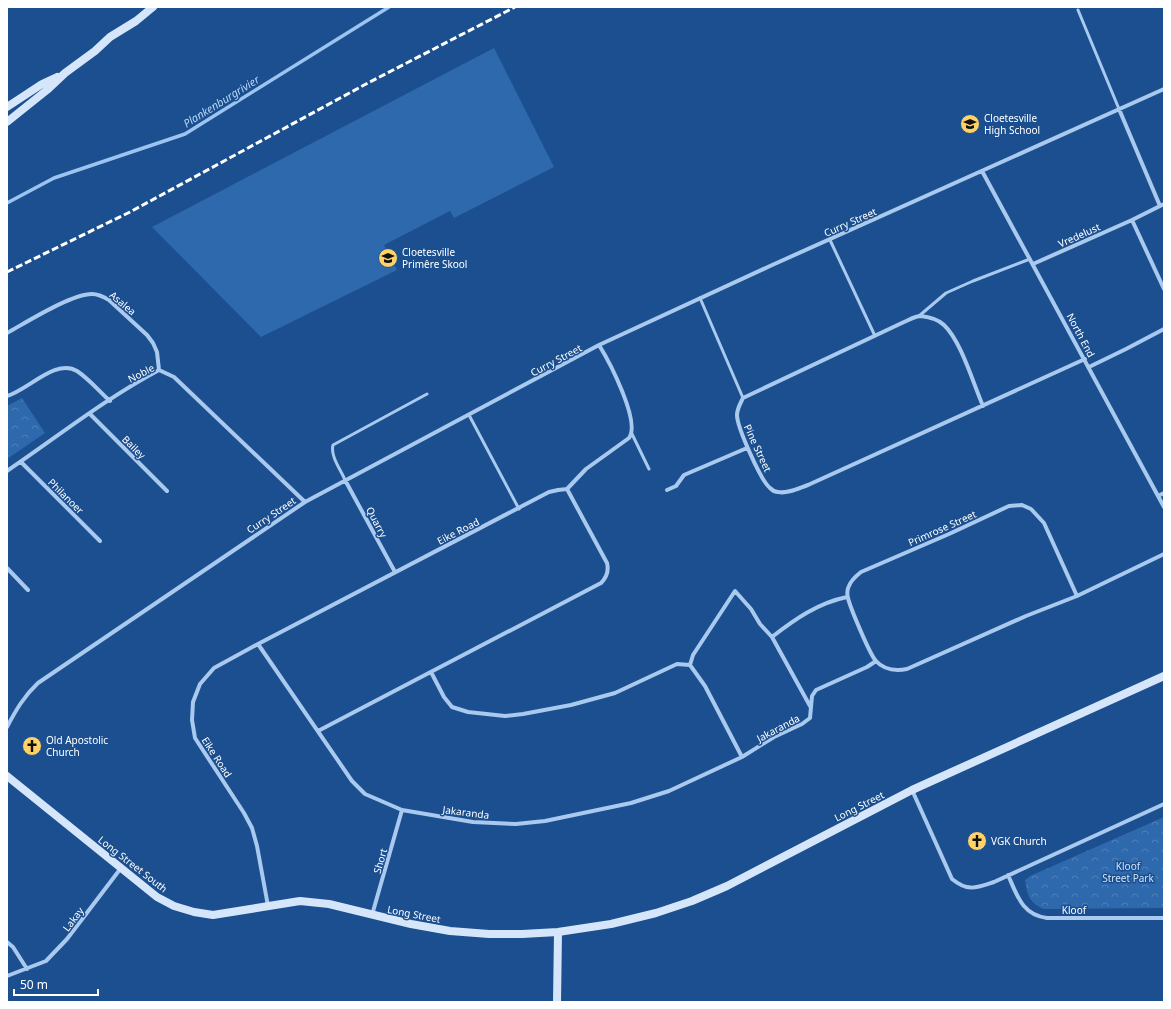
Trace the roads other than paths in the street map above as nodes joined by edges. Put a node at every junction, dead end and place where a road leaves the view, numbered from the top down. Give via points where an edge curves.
1 (153, 7) edge
2 (1078, 10) dead end
3 (65, 73) junction
4 (1164, 89) edge
5 (7, 107) edge
6 (1119, 109) junction
7 (7, 122) edge
8 (982, 171) junction
9 (1162, 205) edge
10 (1132, 220) junction
11 (830, 240) junction
12 (1030, 258) junction
13 (1033, 264) junction
14 (1164, 289) edge
15 (700, 298) junction
16 (919, 316) junction
17 (1164, 329) edge
18 (7, 333) edge
19 (875, 336) junction
20 (599, 345) junction
21 (1085, 359) junction
22 (1089, 367) junction
23 (159, 370) junction
24 (427, 394) dead end
25 (7, 396) edge
26 (743, 398) junction
27 (110, 401) junction
28 (982, 406) junction
29 (90, 414) junction
30 (469, 415) junction
31 (632, 434) junction
32 (747, 448) junction
33 (21, 462) junction
34 (649, 469) dead end
35 (7, 471) edge
36 (345, 480) junction
37 (567, 489) junction
38 (667, 490) dead end
39 (167, 491) dead end
40 (1164, 493) edge
41 (1158, 496) junction
42 (305, 502) junction
43 (1164, 507) edge
44 (519, 509) junction
45 (100, 541) dead end
46 (1164, 554) edge
47 (7, 568) edge
48 (395, 572) junction
49 (28, 590) dead end
50 (1077, 596) junction
51 (848, 597) junction
52 (772, 637) junction
53 (258, 644) junction
54 (876, 661) junction
55 (690, 665) junction
56 (431, 672) junction
57 (1164, 676) edge
58 (811, 706) junction
59 (7, 727) edge
60 (318, 731) junction
61 (742, 757) junction
62 (7, 776) edge
63 (912, 790) junction
64 (1164, 804) edge
65 (402, 810) junction
66 (122, 868) junction
67 (1008, 875) junction
68 (268, 906) junction
69 (372, 916) junction
70 (1164, 918) edge
71 (558, 932) junction
72 (7, 942) edge
73 (27, 969) junction
74 (7, 976) edge
75 (557, 1002) edge

1 - 3 street
2 - 6 lane
3 - 5 street via 42,84
3 - 7 street
4 - 6 street, Curry Street
6 - 8 street, Curry Street
6 - 9 street
8 - 11 street, Curry Street
8 - 12 street, North End
9 - 10 street, Vredelust
10 - 13 street, Vredelust
10 - 14 street
11 - 15 street, Curry Street
11 - 19 lane
12 - 13 street, North End
12 - 16 lane via 946,293
13 - 21 street, North End
15 - 20 street, Curry Street
15 - 26 lane
16 - 19 street
16 - 28 street via 935,319 951,333
17 - 22 street
18 - 23 street, Asalea via 79,296 94,294 109,300 147,335 157,352
19 - 26 street
20 - 30 street, Curry Street
20 - 31 street via 627,406
21 - 22 street, North End
21 - 28 street, Pine Street
22 - 41 street, North End
23 - 27 street, Noble
23 - 42 street, Noble via 174,377
24 - 36 lane via 333,445 333,455
25 - 27 street via 63,367 78,372
26 - 32 street, Pine Street via 738,405 737,415
27 - 29 street, Noble
28 - 32 street, Pine Street via 790,492 778,492 769,488
29 - 33 street, Noble
29 - 39 street, Bailey
30 - 36 street, Curry Street
30 - 44 lane
31 - 34 lane
31 - 37 street via 586,469
32 - 38 street via 684,475 676,486
33 - 35 street, Noble
33 - 45 street, Philanoer
36 - 42 street, Curry Street
36 - 48 street, Quarry
37 - 44 street, Eike Road via 549,492
37 - 56 street via 604,556 608,568 606,578 593,588
40 - 41 street
41 - 43 street, North End
42 - 59 street, Curry Street via 38,683 14,712
44 - 48 street, Eike Road
46 - 50 street
47 - 49 street
48 - 53 street, Eike Road
50 - 51 street, Primrose Street via 1044,523 1031,509 1022,505 1009,506 861,572 848,586
50 - 54 street via 907,669 888,669
51 - 52 street via 837,599 796,618
51 - 54 street
52 - 55 street via 734,591 693,656
52 - 58 street
53 - 60 street, Jakaranda
53 - 68 street, Eike Road via 214,668 200,684 192,702 192,720 195,738 252,828
54 - 58 street via 816,690 812,696
55 - 56 street via 677,664 615,693 563,706 505,716 468,712 452,707
55 - 61 street via 705,686
56 - 60 street
57 - 63 street, Long Street
58 - 61 street, Jakaranda via 812,713 806,721
60 - 65 street, Jakaranda via 360,790
61 - 65 street, Jakaranda via 669,791 631,803 545,821 516,824 473,822
62 - 66 street, Long Street South
63 - 67 street via 952,879 961,886 970,888 994,882
63 - 71 street, Long Street via 727,886 692,901 611,924
64 - 67 street
65 - 69 street, Short
66 - 68 street, Long Street South via 157,897 194,912 213,915
66 - 73 street, Lakay via 67,939 46,961
67 - 70 street, Kloof via 1024,907 1037,917
68 - 69 street, Long Street via 313,901
69 - 71 street, Long Street via 450,931 489,934
71 - 75 street
72 - 73 street
73 - 74 street, Lakay

